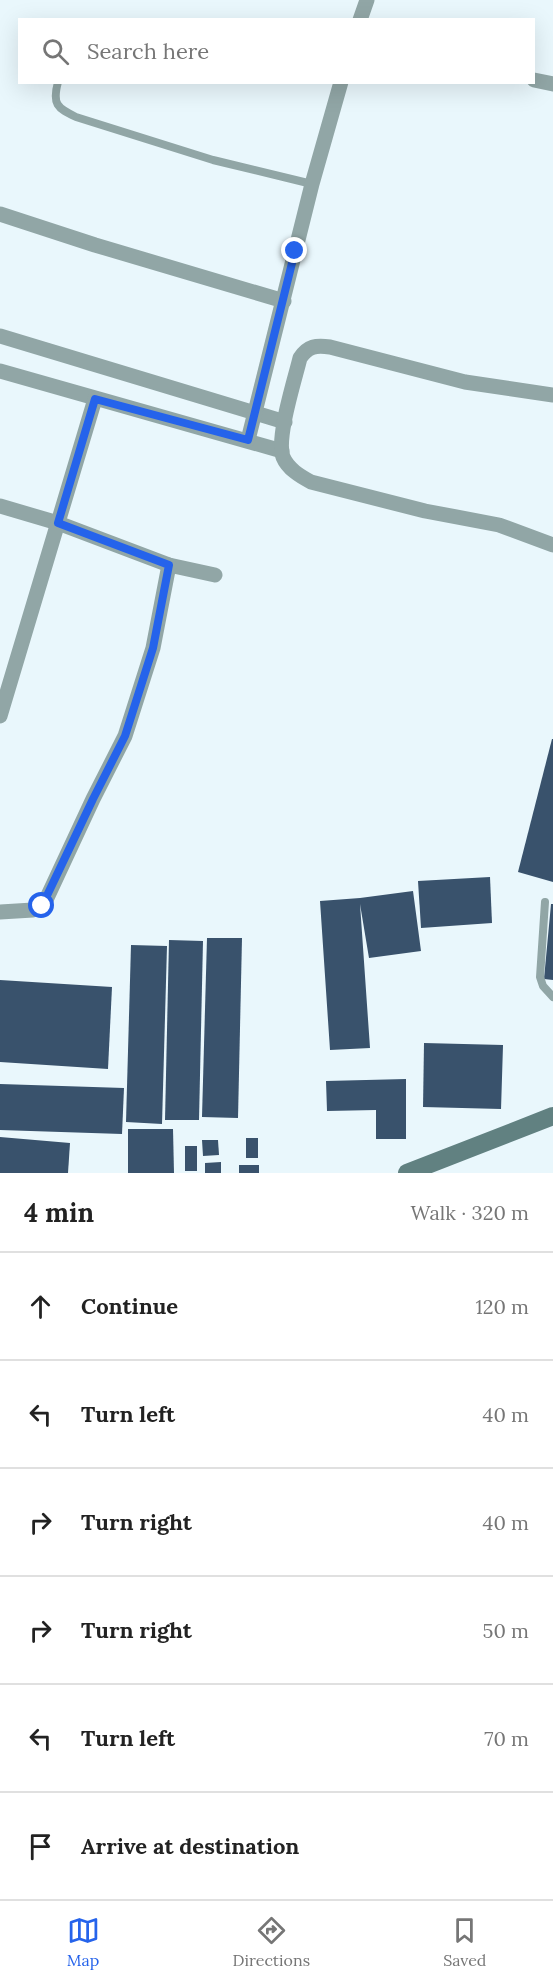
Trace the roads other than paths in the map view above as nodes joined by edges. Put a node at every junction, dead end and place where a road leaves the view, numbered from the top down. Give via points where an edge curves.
1 (367, 0) edge
2 (361, 18) edge
3 (535, 80) edge
4 (58, 84) edge
5 (340, 84) edge
6 (553, 84) edge
7 (312, 184) junction
8 (0, 214) edge
9 (284, 301) junction
10 (0, 336) edge
11 (0, 371) edge
12 (553, 395) edge
13 (95, 399) junction
14 (255, 413) junction
15 (285, 422) junction
16 (248, 440) junction
17 (282, 451) junction
18 (0, 506) edge
19 (58, 523) junction
20 (553, 545) edge
21 (169, 565) junction
22 (216, 575) dead end
23 (0, 716) edge
24 (545, 902) dead end
25 (0, 912) edge
26 (553, 997) edge
27 (553, 1116) edge
28 (407, 1173) edge

1 - 2 street
3 - 6 street
4 - 7 lane via 56,103 60,110 75,117 213,160
5 - 7 street
7 - 9 street
8 - 9 street
9 - 14 street
10 - 14 street
11 - 13 street
12 - 15 street via 465,382 316,345 305,350 300,358
13 - 16 street
13 - 19 street
14 - 15 street
14 - 16 street
15 - 17 street
16 - 17 street
17 - 20 street via 289,466 311,482 499,525
18 - 19 street
19 - 21 street
19 - 23 street
21 - 22 street
21 - 25 street via 153,648 125,736 45,902 33,909
24 - 26 lane via 540,977
27 - 28 main road

